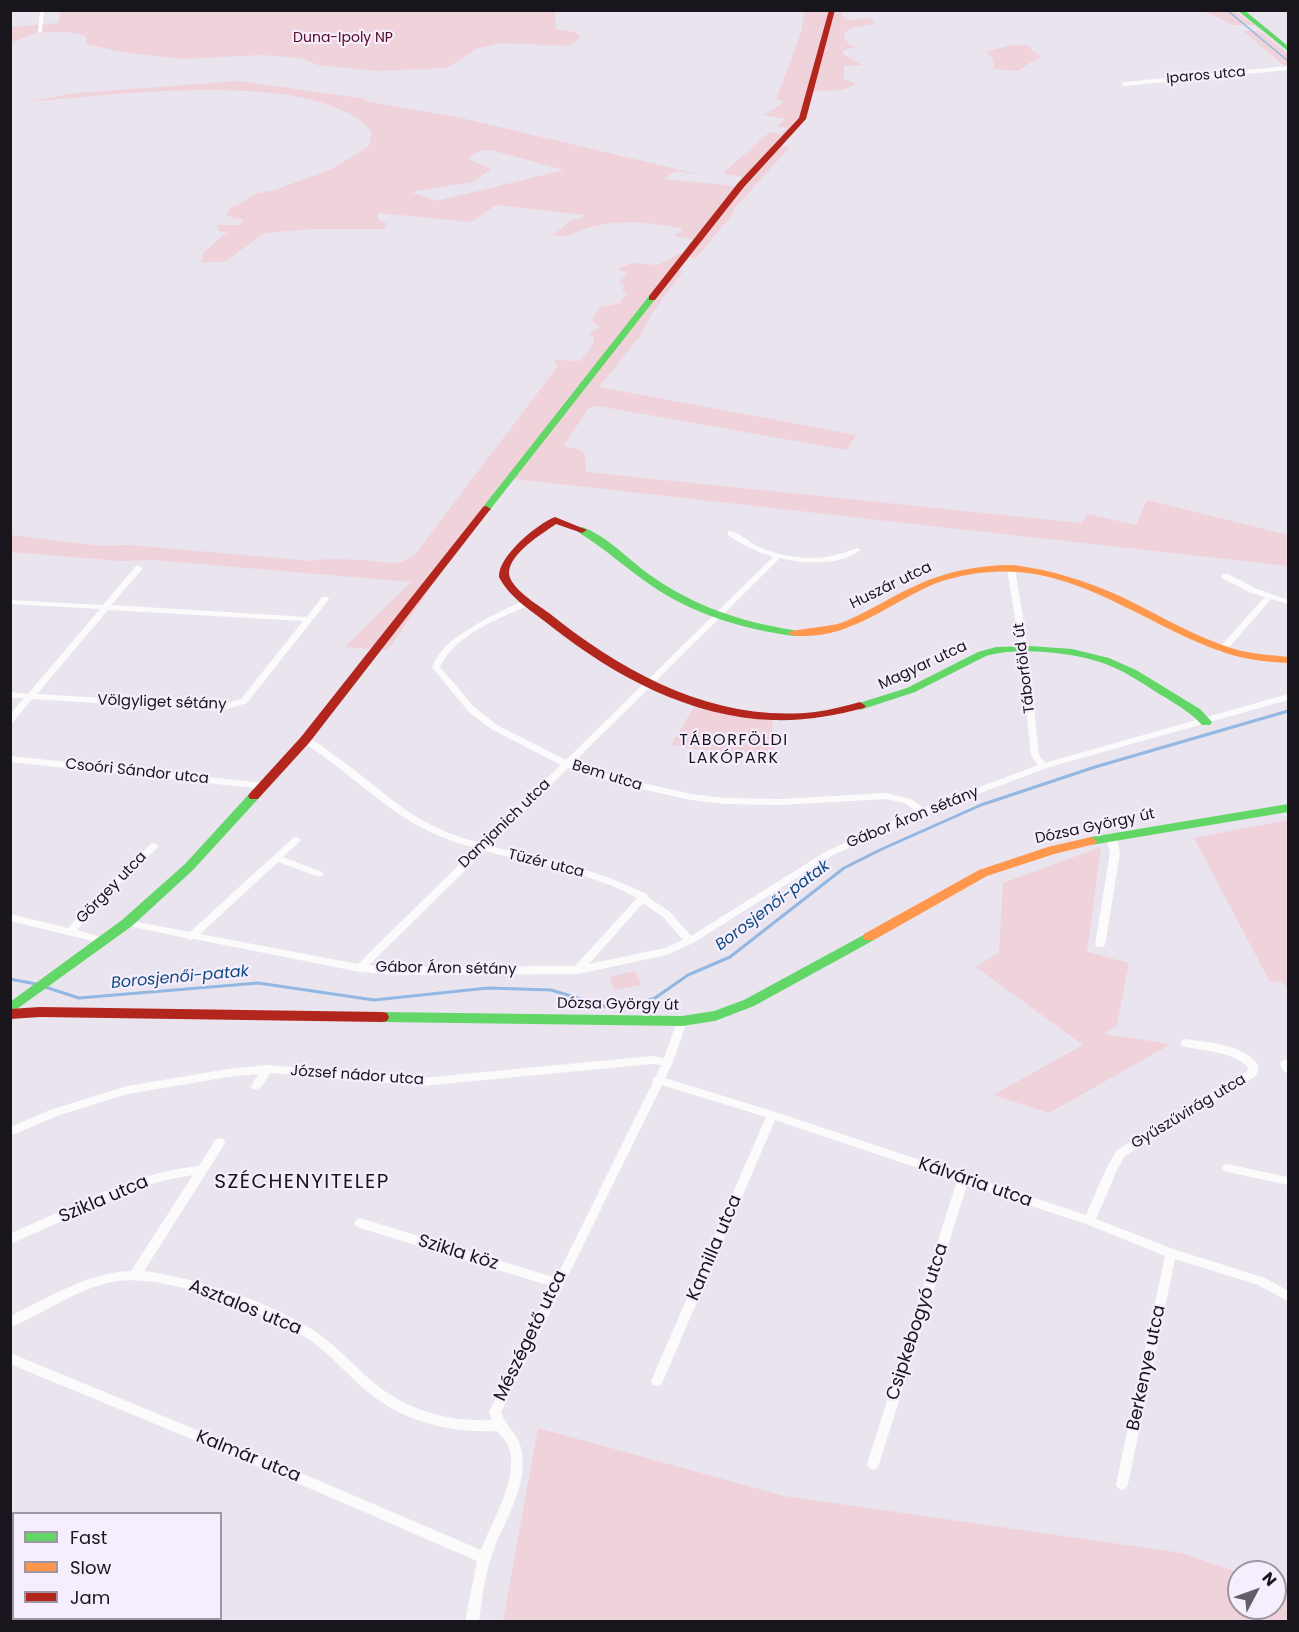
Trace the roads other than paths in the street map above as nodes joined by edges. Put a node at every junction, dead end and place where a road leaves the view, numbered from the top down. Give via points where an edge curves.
1 (42, 10) edge
2 (832, 10) edge
3 (1240, 10) edge
4 (40, 32) dead end
5 (1288, 49) edge
6 (1288, 68) edge
7 (1124, 84) dead end
8 (555, 520) joint
9 (730, 533) dead end
10 (857, 550) dead end
11 (779, 555) junction
12 (139, 568) dead end
13 (1011, 568) junction
14 (1226, 576) dead end
15 (1269, 597) junction
16 (325, 599) dead end
17 (10, 602) edge
18 (1288, 602) edge
19 (528, 603) junction
20 (106, 606) junction
21 (717, 615) junction
22 (308, 619) junction
23 (1024, 649) junction
24 (1222, 650) junction
25 (1288, 660) edge
26 (647, 686) junction
27 (10, 695) edge
28 (29, 697) junction
29 (1288, 697) edge
30 (10, 720) edge
31 (1206, 722) junction
32 (305, 740) junction
33 (10, 759) edge
34 (567, 764) junction
35 (1043, 766) junction
36 (264, 786) junction
37 (1288, 808) edge
38 (923, 812) junction
39 (1111, 836) junction
40 (296, 840) dead end
41 (154, 846) dead end
42 (482, 847) junction
43 (278, 858) junction
44 (319, 874) dead end
45 (644, 896) junction
46 (10, 917) edge
47 (127, 923) junction
48 (71, 932) junction
49 (190, 937) junction
50 (101, 940) junction
51 (690, 941) junction
52 (1100, 945) dead end
53 (360, 968) junction
54 (578, 970) junction
55 (10, 1010) edge
56 (10, 1014) edge
57 (682, 1021) junction
58 (1186, 1043) dead end
59 (668, 1062) junction
60 (267, 1069) junction
61 (657, 1080) junction
62 (256, 1086) dead end
63 (772, 1114) junction
64 (10, 1132) edge
65 (220, 1142) dead end
66 (1227, 1168) dead end
67 (201, 1170) junction
68 (963, 1179) junction
69 (1288, 1181) edge
70 (1089, 1221) junction
71 (360, 1223) dead end
72 (10, 1239) edge
73 (1172, 1253) junction
74 (135, 1275) junction
75 (557, 1283) junction
76 (1288, 1296) edge
77 (10, 1322) edge
78 (10, 1358) edge
79 (657, 1381) dead end
80 (498, 1425) junction
81 (873, 1464) dead end
82 (1122, 1484) dead end
83 (484, 1558) junction
84 (472, 1622) edge

1 - 4 street
2 - 32 street via 802,118 741,185
3 - 5 street
6 - 7 street, Iparos utca
8 - 19 street, Magyar utca via 524,545 504,571 507,582
8 - 21 street, Huszár utca via 594,535 649,579
9 - 11 street via 742,543
10 - 11 street via 847,556 812,561
11 - 21 street, Damjanich utca
12 - 20 street
13 - 21 street, Huszár utca via 966,570 942,578 862,618 828,630 788,632
13 - 23 street, Táborföld út
13 - 24 street, Huszár utca via 1085,582
14 - 15 street
15 - 18 street
15 - 24 street
16 - 22 street, Völgyliget sétány
17 - 20 street
19 - 26 street, Magyar utca via 589,652
19 - 34 street, Bem utca via 468,633 436,667 451,689 494,727
20 - 22 street
20 - 28 street
21 - 26 street, Damjanich utca
22 - 28 street, Völgyliget sétány via 244,701 235,706
23 - 26 street, Magyar utca via 990,651 877,703 809,717 711,710
23 - 31 street, Magyar utca via 1076,653 1108,661 1196,711
23 - 35 street, Táborföld út via 1035,755
24 - 25 street, Huszár utca
26 - 34 street, Damjanich utca
27 - 28 street, Völgyliget sétány
28 - 30 street
29 - 31 street, Gábor Áron sétány
31 - 35 street, Gábor Áron sétány
32 - 36 street
32 - 42 street, Tüzér utca via 328,753 401,813
33 - 36 street, Csoóri Sándor utca
34 - 38 street, Bem utca via 618,781 691,797 780,802 886,795 908,801
34 - 42 street, Damjanich utca
35 - 38 street, Gábor Áron sétány
36 - 47 street via 189,867
37 - 39 street, Dózsa György út
38 - 51 street, Gábor Áron sétány via 830,853
39 - 52 street via 1115,853
39 - 57 street, Dózsa György út via 983,873 749,1003 715,1016
40 - 43 street
41 - 48 street, Görgey utca
42 - 45 street, Tüzér utca via 600,878
42 - 53 street, Damjanich utca
43 - 44 street
43 - 49 street
45 - 51 street, Tüzér utca via 676,921
45 - 54 street
46 - 48 street, Görgey utca
47 - 49 street, Gábor Áron sétány
47 - 50 street
48 - 50 street, Görgey utca
49 - 53 street, Gábor Áron sétány
50 - 55 street
51 - 54 street, Gábor Áron sétány via 667,951
53 - 54 street, Gábor Áron sétány
56 - 57 street, Dózsa György út
57 - 59 street
58 - 70 street, Gyűszűvirág utca via 1245,1057 1254,1066 1252,1073 1121,1153
59 - 60 street, József nádor utca via 652,1060 422,1082
59 - 61 street, Mészégető utca
60 - 62 street
60 - 64 street, József nádor utca via 127,1090 54,1113
61 - 63 street, Kálvária utca
61 - 75 street, Mészégető utca
63 - 68 street, Kálvária utca
63 - 79 street, Kamilla utca
65 - 67 street
66 - 69 street
67 - 72 street, Szikla utca via 155,1178
67 - 74 street
68 - 70 street, Kálvária utca
68 - 81 street, Csipkebogyó utca
70 - 73 street, Kálvária utca
71 - 75 street, Szikla köz
73 - 76 street, Kálvária utca via 1261,1281
73 - 82 street, Berkenye utca
74 - 77 street, Asztalos utca via 98,1281
74 - 80 street, Asztalos utca via 197,1286 271,1314 315,1336 375,1390 409,1411 460,1424
75 - 80 street, Mészégető utca via 504,1390 495,1412
78 - 83 street, Kalmár utca
80 - 83 street via 515,1446 515,1472
83 - 84 street

